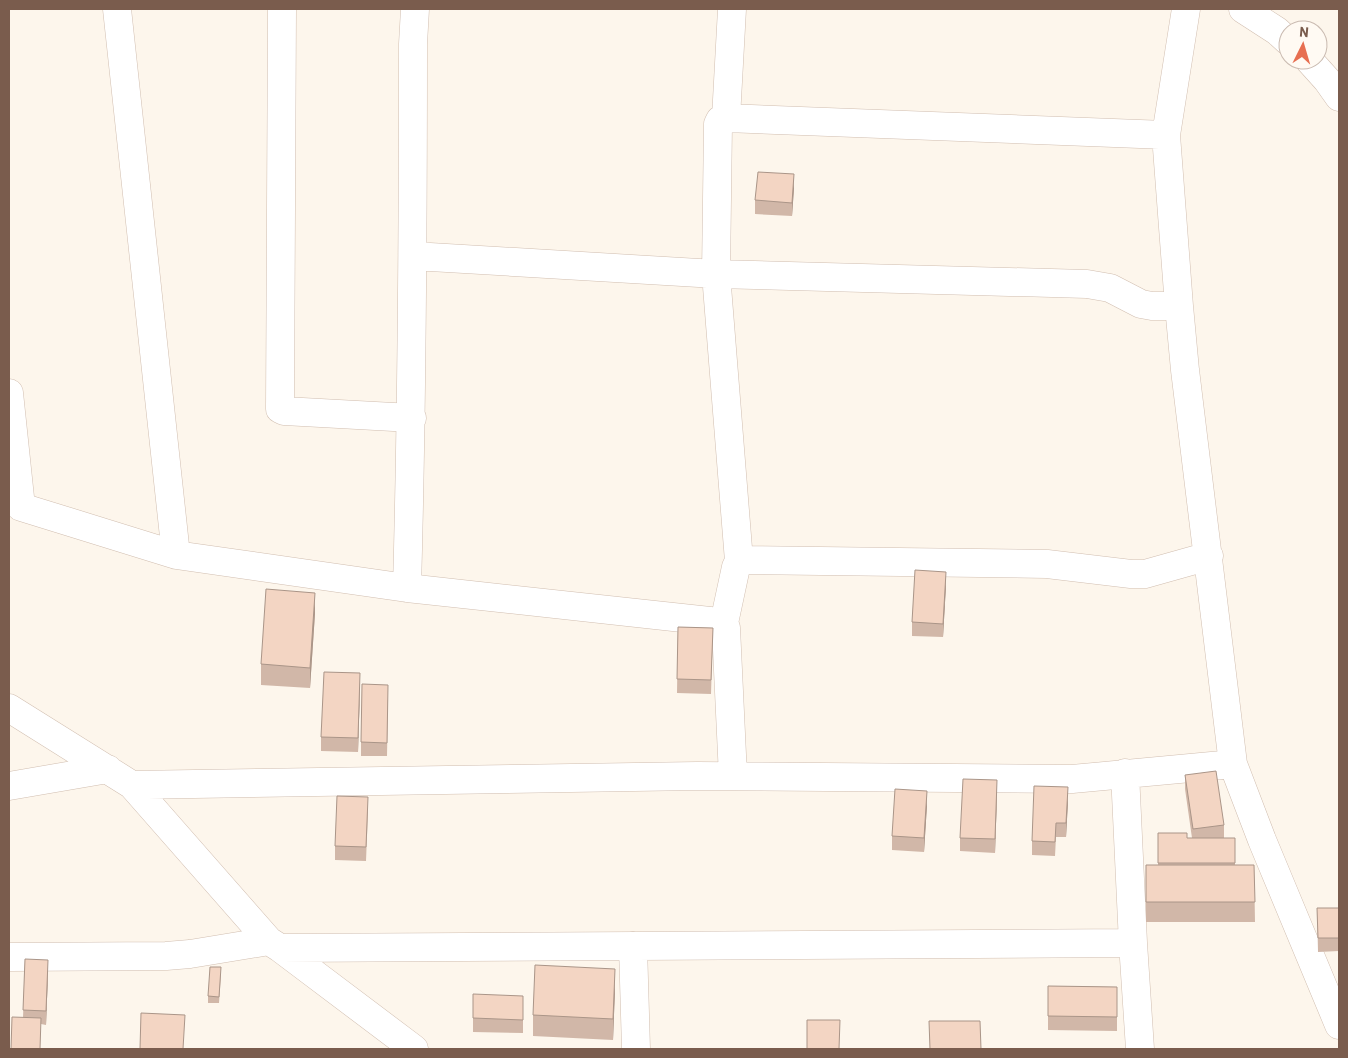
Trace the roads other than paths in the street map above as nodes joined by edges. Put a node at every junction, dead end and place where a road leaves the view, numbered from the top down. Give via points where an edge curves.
1 (116, 9) edge
2 (282, 9) edge
3 (415, 9) edge
4 (732, 9) edge
5 (1186, 9) edge
6 (1243, 9) edge
7 (1278, 31) edge
8 (1318, 70) edge
9 (1339, 97) edge
10 (726, 118) junction
11 (1166, 135) junction
12 (414, 256) junction
13 (716, 274) junction
14 (1179, 306) junction
15 (9, 401) edge
16 (412, 418) junction
17 (176, 555) junction
18 (1209, 556) junction
19 (739, 561) junction
20 (407, 588) junction
21 (724, 623) junction
22 (9, 708) edge
23 (1233, 764) junction
24 (108, 769) junction
25 (1125, 774) junction
26 (734, 776) junction
27 (132, 784) junction
28 (9, 786) edge
29 (1133, 943) junction
30 (274, 944) junction
31 (633, 946) junction
32 (9, 957) edge
33 (1339, 1024) edge
34 (414, 1049) edge
35 (636, 1049) edge
36 (1140, 1049) edge

1 - 17 street
2 - 16 street via 280,409
3 - 12 street
4 - 10 street
5 - 11 street
6 - 7 street
8 - 9 street
10 - 11 street
10 - 13 street via 718,124
11 - 14 street
12 - 13 street
12 - 16 street
13 - 14 street via 1087,284 1110,288 1141,304
13 - 19 street
14 - 18 street
15 - 17 street via 21,507
16 - 20 street
17 - 20 street
18 - 19 street via 1145,574 1047,564
18 - 23 street
19 - 21 street
20 - 21 street
21 - 26 street
22 - 24 street
23 - 25 street
23 - 33 street
24 - 27 street
24 - 28 street
25 - 26 street via 1072,779
25 - 29 street
26 - 27 street
27 - 30 street
29 - 31 street
29 - 36 street
30 - 31 street
30 - 32 street via 166,956
30 - 34 street
31 - 35 street

